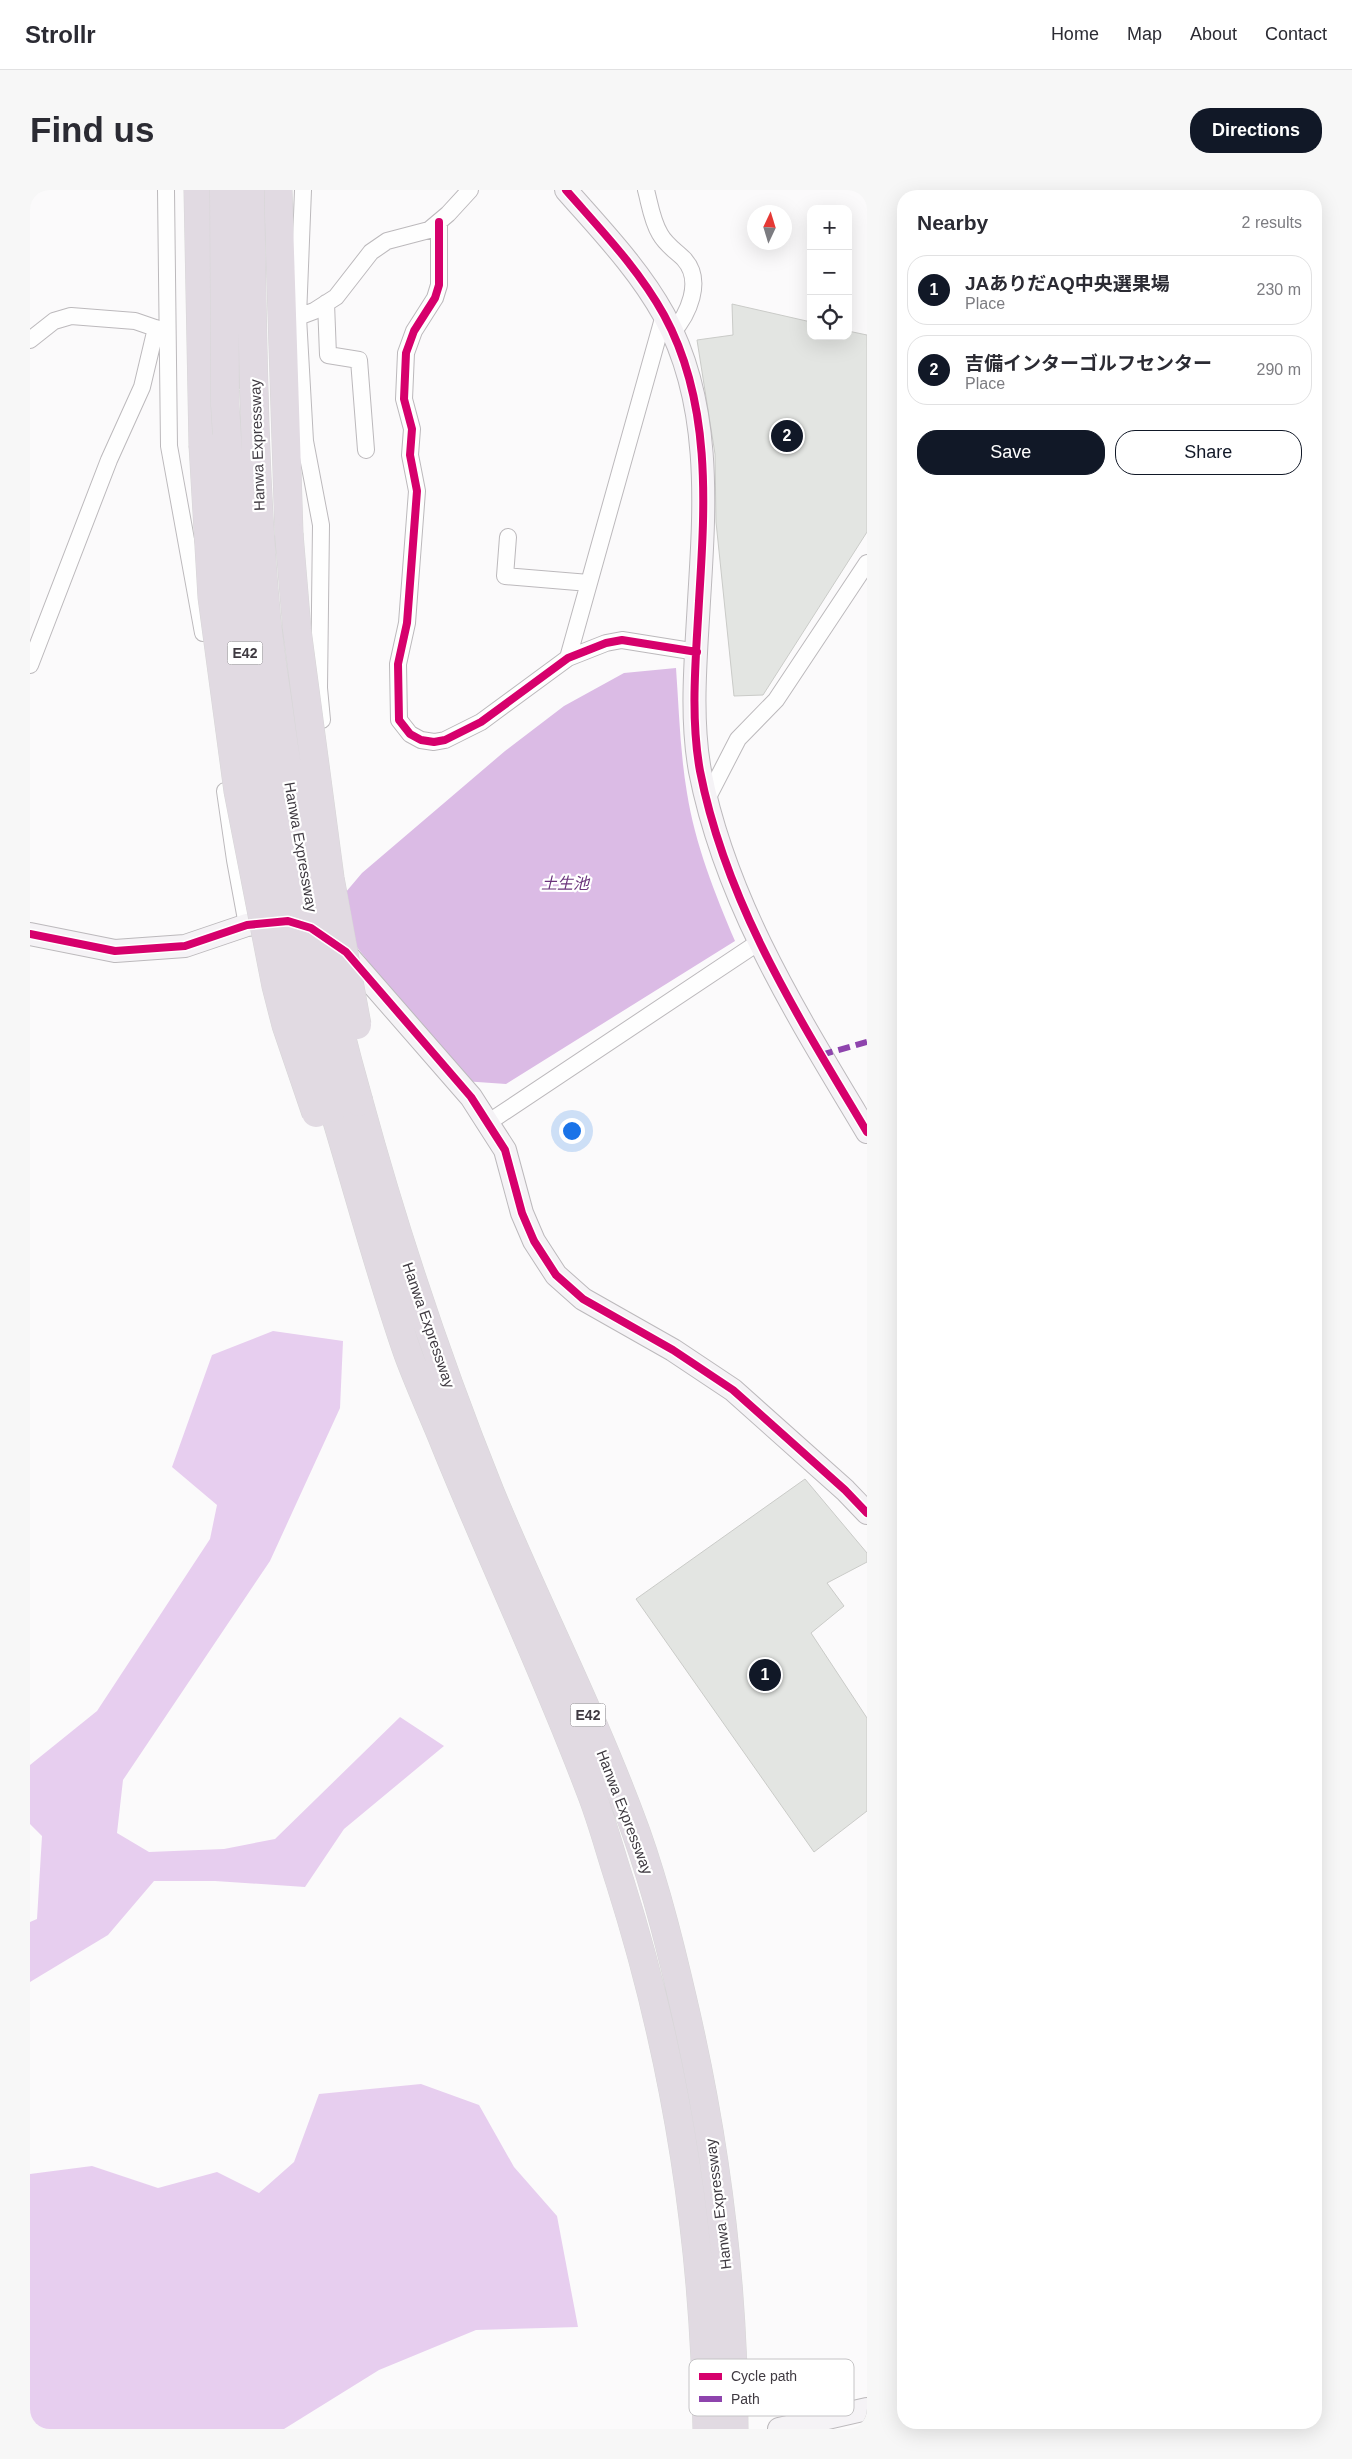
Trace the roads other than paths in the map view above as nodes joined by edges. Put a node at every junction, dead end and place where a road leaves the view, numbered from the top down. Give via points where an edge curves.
1 (166, 190) edge
2 (198, 190) edge
3 (224, 190) edge
4 (250, 190) edge
5 (278, 190) edge
6 (303, 190) edge
7 (470, 190) edge
8 (566, 190) edge
9 (646, 190) edge
10 (439, 222) junction
11 (326, 304) junction
12 (298, 317) junction
13 (668, 324) junction
14 (161, 330) junction
15 (30, 340) edge
16 (366, 450) dead end
17 (508, 537) dead end
18 (867, 563) edge
19 (589, 583) junction
20 (696, 652) junction
21 (568, 658) junction
22 (30, 664) edge
23 (706, 799) junction
24 (235, 860) junction
25 (247, 924) junction
26 (30, 934) edge
27 (759, 942) junction
28 (346, 1105) junction
29 (489, 1122) junction
30 (867, 1132) edge
31 (867, 1513) edge
32 (719, 2353) junction
33 (718, 2359) edge
34 (720, 2359) edge
35 (867, 2409) edge
36 (854, 2412) edge
37 (709, 2416) edge
38 (731, 2416) edge
39 (836, 2416) edge
40 (707, 2429) edge
41 (734, 2429) edge
42 (779, 2429) edge

1 - 14 street
2 - 28 highway, bridge via 203,444 212,597 238,791 286,1025
3 - 28 highway, Hanwa Expressway / E42, bridge via 225,405 242,630 276,860 306,1002
4 - 28 highway, Hanwa Expressway / E42, bridge via 256,425 266,613 289,786 325,972
5 - 28 highway, bridge via 289,534 297,630 330,878 349,987
6 - 12 street
7 - 10 street
8 - 13 street via 624,256
9 - 13 street via 658,232 691,268 693,282 688,312
10 - 11 street via 416,235 387,241 371,252
10 - 21 street via 439,285 406,353 404,399 412,429 410,455 417,491 407,623 398,664 399,720 410,734 421,740 446,740 481,722
11 - 12 street
11 - 16 street via 328,355 359,360
12 - 24 street via 305,442 321,525 319,688 333,826
13 - 19 street
13 - 20 street via 694,397 704,467 704,528
14 - 15 street via 135,321 71,316 54,321
14 - 22 street via 142,386 109,460
14 - 24 street via 169,446 197,592
17 - 19 street via 506,576
18 - 23 street via 776,700 738,739
19 - 21 street
20 - 21 street via 622,640
20 - 23 street via 697,734
23 - 27 street via 722,855
24 - 25 street
25 - 26 street via 185,946 115,951
25 - 29 street via 288,921 304,925 346,952
27 - 29 street
27 - 30 street via 803,1026
28 - 32 highway, Hanwa Expressway / E42 via 408,1354 592,1794 638,1938 657,2012 685,2156 702,2299
28 - 32 highway, Hanwa Expressway / E42 via 490,1492 592,1724 635,1832 654,1892 675,1965 709,2126 720,2201
29 - 31 street via 505,1150 522,1213 534,1241 556,1275 583,1299 673,1350 732,1390
32 - 33 highway, Hanwa Expressway / E42
32 - 34 highway, Hanwa Expressway / E42
35 - 36 street
37 - 40 highway, Hanwa Expressway / E42
38 - 41 highway, Hanwa Expressway / E42
39 - 42 street

